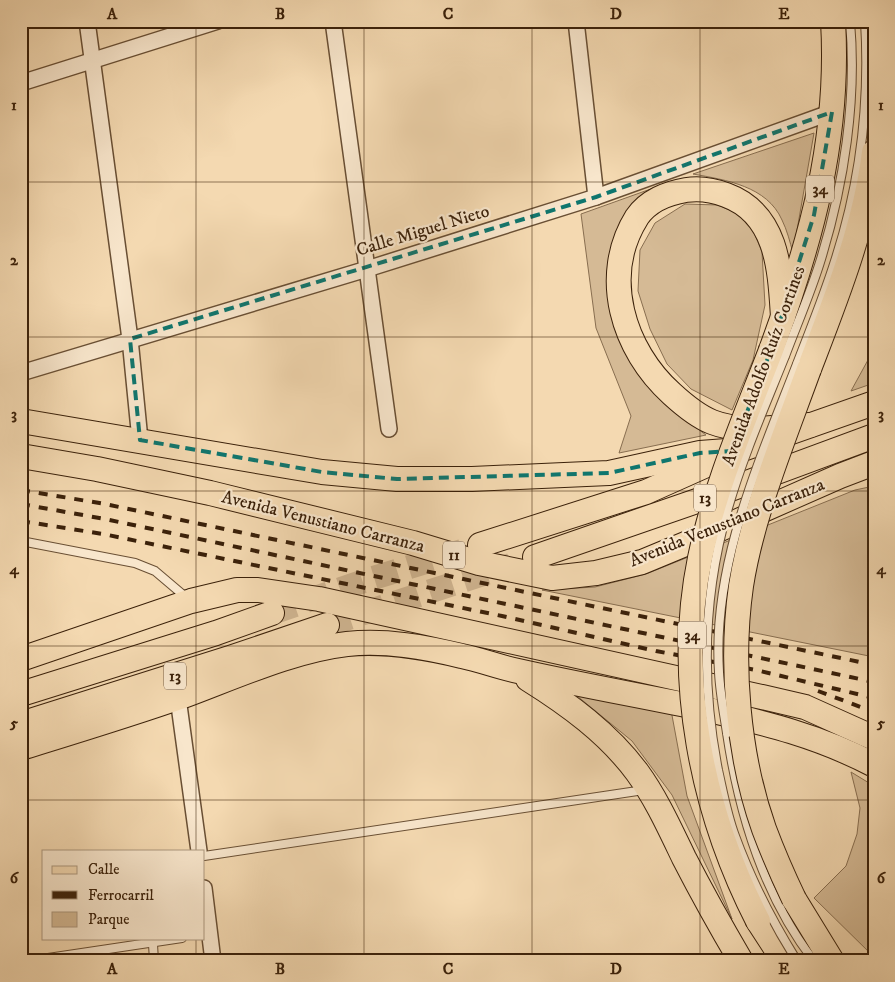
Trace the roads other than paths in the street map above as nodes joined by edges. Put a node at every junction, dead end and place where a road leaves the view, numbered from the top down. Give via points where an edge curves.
1 (87, 21) edge
2 (218, 21) edge
3 (333, 21) edge
4 (576, 21) edge
5 (833, 21) edge
6 (850, 21) edge
7 (866, 21) edge
8 (93, 61) junction
9 (21, 83) edge
10 (832, 112) junction
11 (874, 152) edge
12 (596, 196) junction
13 (367, 269) junction
14 (783, 317) junction
15 (130, 339) junction
16 (778, 353) junction
17 (803, 367) junction
18 (21, 373) edge
19 (874, 403) edge
20 (21, 421) edge
21 (810, 425) junction
22 (390, 429) dead end
23 (874, 436) edge
24 (140, 440) junction
25 (740, 450) junction
26 (21, 456) edge
27 (874, 464) edge
28 (874, 474) edge
29 (840, 476) junction
30 (21, 541) edge
31 (480, 545) tunnel mouth
32 (535, 557) tunnel mouth
33 (191, 602) junction
34 (272, 613) tunnel mouth
35 (327, 625) tunnel mouth
36 (21, 659) edge
37 (516, 671) junction
38 (21, 694) edge
39 (178, 698) junction
40 (21, 724) edge
41 (874, 738) edge
42 (21, 748) edge
43 (874, 765) edge
44 (648, 789) junction
45 (198, 850) edge
46 (205, 856) edge
47 (205, 903) edge
48 (207, 934) edge
49 (172, 940) edge
50 (153, 944) junction
51 (828, 959) edge
52 (28, 961) edge
53 (154, 961) edge
54 (213, 961) edge
55 (741, 961) edge
56 (784, 961) edge
57 (797, 961) edge

1 - 8 street
2 - 8 street
3 - 13 street
4 - 12 street
5 - 10 main road, Avenida Adolfo Ruíz Cortines / 34
6 - 16 lane via 851,84 841,178 821,258
7 - 17 lane via 864,127 854,187
8 - 9 street
8 - 15 street
10 - 12 street, Calle Miguel Nieto
10 - 14 main road, Avenida Adolfo Ruíz Cortines / 34 via 814,215
11 - 17 main road via 843,280
12 - 13 street, Calle Miguel Nieto
13 - 15 street, Calle Miguel Nieto
13 - 22 street
14 - 16 main road, Avenida Adolfo Ruíz Cortines / 34
14 - 21 main road via 780,269 773,244 751,209 736,198 716,191 694,189 674,192 655,200 639,215 620,254 618,279 621,309 629,335 644,364 683,404 714,423 753,428
15 - 18 street, Calle Miguel Nieto
15 - 24 street
16 - 56 main road, Avenida Adolfo Ruíz Cortines / 34, bridge via 726,470 700,557 694,595 692,673 702,763 715,816 744,893
16 - 57 lane, bridge via 716,556 709,603 708,702 715,753 734,834 775,926
17 - 51 main road, bridge via 750,546 742,584 736,654 737,689 752,785 764,828 778,867
17 - 51 lane, bridge via 761,456 736,534 721,613 719,671 732,767 750,839 785,918
19 - 21 main road, 13
20 - 24 main road
21 - 25 main road, 13
23 - 32 main road, 13
24 - 25 main road via 322,472 396,479 609,473 700,453
25 - 31 main road, 13 via 646,492
26 - 29 main road, Avenida Venustiano Carranza / 11 via 210,493 480,563 552,578 596,573 642,562
27 - 29 main road, Avenida Venustiano Carranza / 11
28 - 29 street
30 - 33 lane via 134,563 155,571
33 - 36 main road
33 - 41 main road via 237,590 319,599 805,707
34 - 38 main road, 13 via 216,634
35 - 40 main road, 13
37 - 39 main road via 410,645 348,644 306,652
37 - 43 main road via 769,723 845,750
37 - 44 main road via 555,696 608,739
39 - 42 main road
39 - 45 street
44 - 46 lane
44 - 55 main road
47 - 48 street
48 - 54 street
49 - 50 lane
50 - 52 lane
50 - 53 lane

